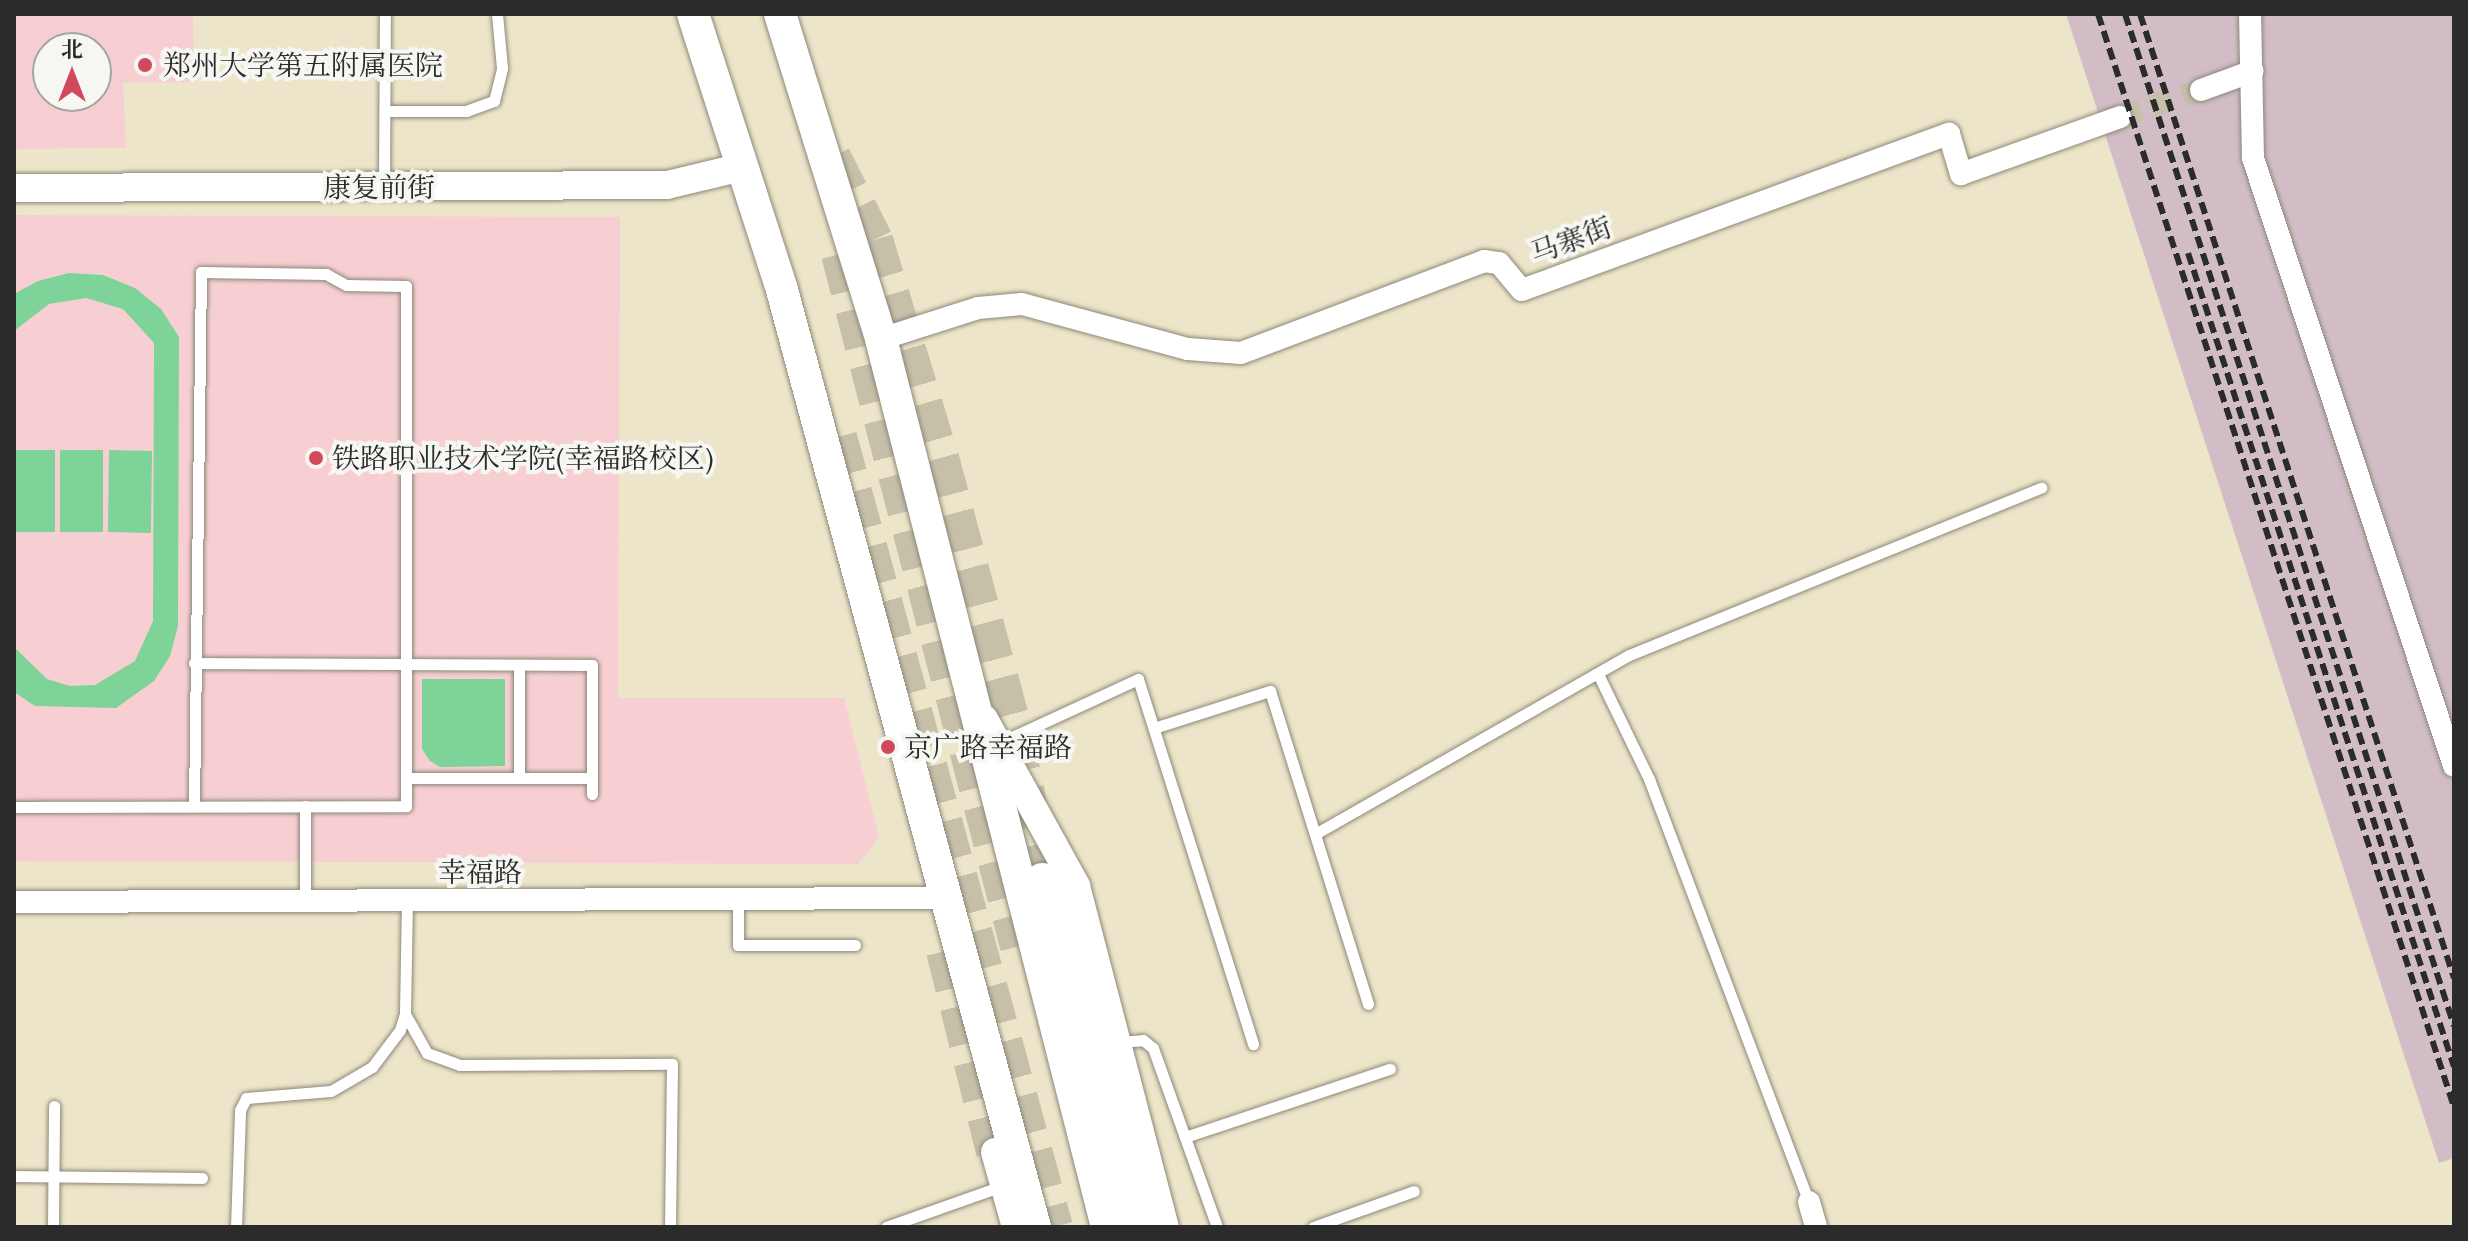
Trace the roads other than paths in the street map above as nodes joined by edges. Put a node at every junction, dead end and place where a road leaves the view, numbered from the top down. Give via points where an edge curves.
1 (385, 14) edge
2 (497, 14) edge
3 (693, 14) edge
4 (780, 14) edge
5 (2250, 14) edge
6 (2253, 71) junction
7 (2201, 90) tunnel mouth
8 (385, 111) junction
9 (2120, 117) tunnel mouth
10 (742, 167) junction
11 (384, 186) junction
12 (14, 188) edge
13 (881, 339) junction
14 (2041, 488) dead end
15 (194, 663) junction
16 (405, 665) junction
17 (519, 665) junction
18 (1598, 674) junction
19 (972, 699) junction
20 (1157, 727) junction
21 (998, 743) junction
22 (2454, 766) edge
23 (406, 778) junction
24 (519, 778) junction
25 (592, 778) junction
26 (592, 794) dead end
27 (194, 806) junction
28 (305, 806) junction
29 (14, 807) edge
30 (1315, 834) junction
31 (1043, 882) tunnel mouth
32 (946, 898) junction
33 (14, 902) edge
34 (305, 902) junction
35 (407, 902) junction
36 (738, 902) junction
37 (855, 945) dead end
38 (1368, 1004) dead end
39 (405, 1014) junction
40 (1117, 1043) junction
41 (1253, 1044) dead end
42 (1390, 1069) dead end
43 (54, 1106) dead end
44 (1185, 1137) junction
45 (995, 1152) tunnel mouth
46 (14, 1176) edge
47 (53, 1176) junction
48 (202, 1178) dead end
49 (1005, 1186) junction
50 (1414, 1191) dead end
51 (1809, 1202) joint
52 (53, 1227) edge
53 (236, 1227) edge
54 (670, 1227) edge
55 (886, 1227) edge
56 (1016, 1227) edge
57 (1035, 1227) edge
58 (1107, 1227) edge
59 (1133, 1227) edge
60 (1165, 1227) edge
61 (1217, 1227) edge
62 (1313, 1227) edge
63 (1816, 1227) edge

1 - 8 lane
2 - 8 lane via 502,68 494,101 466,111
3 - 10 main road
4 - 13 main road
5 - 6 street
6 - 7 street
6 - 22 street via 2253,158
8 - 11 lane
9 - 13 street, 马寨街 via 1961,174 1949,134 1522,290 1499,263 1484,261 1241,353 1188,349 1022,304 978,308
10 - 11 street, 康复前街 via 667,185
10 - 32 main road via 782,290
11 - 12 street, 康复前街
13 - 19 main road
14 - 18 lane via 1629,655
15 - 16 lane
15 - 16 lane via 201,272 326,274 346,285 406,286
15 - 27 lane
16 - 17 lane
16 - 23 lane
17 - 24 lane
17 - 25 lane via 592,665
18 - 30 lane
18 - 51 lane via 1649,779
19 - 21 street
19 - 58 main road
20 - 21 lane via 1138,679
20 - 30 lane via 1270,691
20 - 41 lane
21 - 40 street via 1076,886
23 - 24 lane
23 - 28 lane via 406,806
24 - 25 lane
25 - 26 lane
27 - 28 lane
27 - 29 lane
28 - 34 lane
30 - 38 lane
31 - 59 highway
32 - 36 street, 幸福路
32 - 57 main road
33 - 34 street, 幸福路
34 - 35 street, 幸福路
35 - 36 street, 幸福路
35 - 39 lane
36 - 37 lane via 738,945
39 - 53 lane via 388,1049 353,1081 331,1091 246,1098 240,1110
39 - 54 lane via 427,1053 460,1065 672,1064
40 - 44 lane via 1143,1040 1153,1048
40 - 60 street
42 - 44 lane
43 - 47 lane
44 - 61 lane
45 - 49 street
46 - 47 lane
47 - 48 lane
47 - 52 lane
49 - 55 lane
49 - 56 street
50 - 62 lane
51 - 63 street

